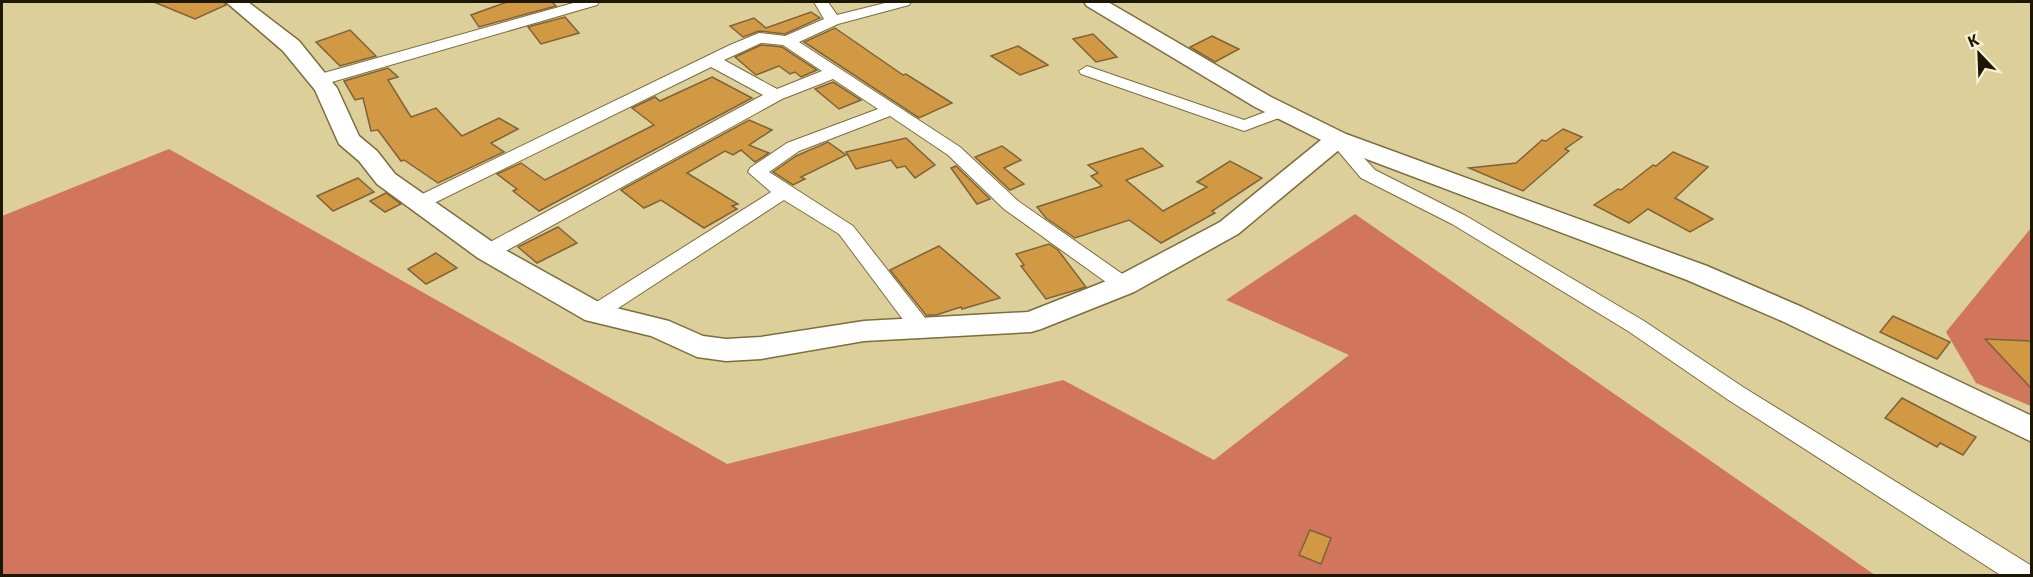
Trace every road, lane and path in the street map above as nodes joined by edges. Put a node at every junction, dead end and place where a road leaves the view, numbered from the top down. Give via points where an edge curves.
1 (236, 2) edge
2 (592, 2) edge
3 (821, 2) edge
4 (904, 2) edge
5 (1094, 2) edge
6 (833, 21) junction
7 (787, 40) junction
8 (711, 60) junction
9 (835, 72) junction
10 (1087, 72) dead end
11 (319, 80) junction
12 (776, 94) junction
13 (891, 110) junction
14 (1281, 111) junction
15 (1337, 139) junction
16 (784, 192) junction
17 (419, 203) junction
18 (488, 252) junction
19 (1124, 285) junction
20 (595, 314) junction
21 (921, 328) junction
22 (2031, 430) edge
23 (2025, 576) edge

1 - 11 street via 291,46
2 - 11 street
3 - 6 street
4 - 6 street
5 - 14 street
6 - 7 street
7 - 8 street via 759,38
7 - 9 street
8 - 12 street
8 - 17 street
9 - 12 street
9 - 13 street
10 - 14 street via 1244,126
11 - 17 street via 348,139 386,179
12 - 18 street
13 - 16 street via 793,147 757,172
13 - 19 street via 954,151 1011,205
14 - 15 street
15 - 19 street via 1229,228
15 - 22 street via 1697,273 1792,314
15 - 23 street via 1368,174 1459,220 1636,326 1734,393
16 - 20 street
16 - 21 street via 846,230
17 - 18 street
18 - 20 street
19 - 21 street via 1030,322
20 - 21 street via 658,328 697,346 726,350 864,331

